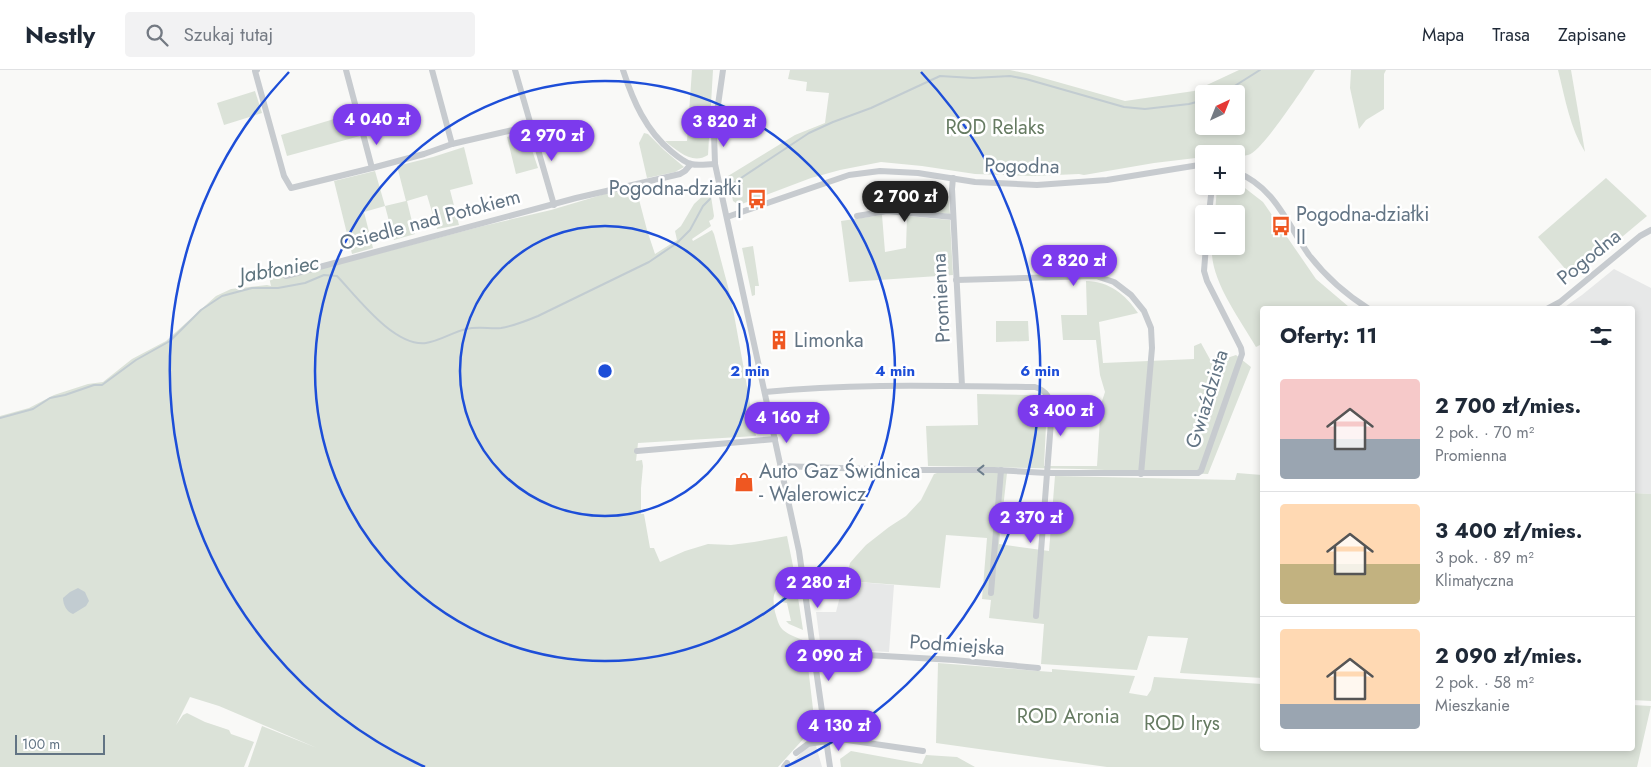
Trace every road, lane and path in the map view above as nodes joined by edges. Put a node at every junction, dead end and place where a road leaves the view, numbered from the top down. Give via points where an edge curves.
1 (257, 70) edge
2 (346, 70) edge
3 (432, 70) edge
4 (515, 70) edge
5 (623, 70) edge
6 (723, 70) edge
7 (530, 126) junction
8 (452, 144) junction
9 (691, 164) junction
10 (715, 164) junction
11 (1195, 165) edge
12 (372, 168) junction
13 (1245, 177) edge
14 (953, 178) junction
15 (554, 205) junction
16 (857, 216) dead end
17 (727, 217) junction
18 (954, 217) junction
19 (1651, 230) edge
20 (1205, 255) edge
21 (286, 276) dead end
22 (956, 280) junction
23 (1365, 306) edge
24 (1553, 306) edge
25 (962, 386) junction
26 (765, 392) junction
27 (775, 439) junction
28 (637, 451) dead end
29 (783, 466) junction
30 (1000, 470) junction
31 (1047, 473) junction
32 (1141, 474) junction
33 (990, 593) dead end
34 (1036, 616) dead end
35 (814, 652) junction
36 (1038, 668) dead end
37 (826, 741) junction
38 (923, 751) dead end
39 (796, 753) dead end
40 (830, 767) edge

1 - 12 street via 284,176 291,188
2 - 12 street
3 - 8 street
4 - 7 street, Osiedle nad Potokiem
5 - 9 street via 632,98 647,124 658,139
6 - 10 street via 714,133
7 - 8 street
7 - 15 street, Osiedle nad Potokiem
8 - 12 street
9 - 10 street
9 - 15 street, Osiedle nad Potokiem via 680,174
10 - 17 street
11 - 14 street, Pogodna via 1107,180 1037,185
13 - 23 street via 1269,193 1320,268 1341,290
14 - 17 street, Pogodna via 918,173 849,175
14 - 18 street, Promienna
15 - 21 street, Osiedle nad Potokiem
16 - 18 street via 886,211
17 - 26 street
18 - 22 street, Promienna
19 - 24 street, Pogodna
20 - 32 street, Gwiaździsta via 1207,281 1242,354 1201,471 1194,474
22 - 25 street, Promienna
22 - 32 street via 1096,276 1114,282 1131,295 1151,328
25 - 26 street via 824,387
25 - 31 street via 1035,386 1048,394 1052,409
26 - 27 street
27 - 28 street
27 - 29 street
30 -> 29 street
29 - 35 street
30 - 31 street
30 - 33 street
31 - 32 street
31 - 34 street
35 - 36 street, Podmiejska
35 - 37 street
37 - 38 street via 848,739
37 - 39 street via 808,744
37 - 40 street

